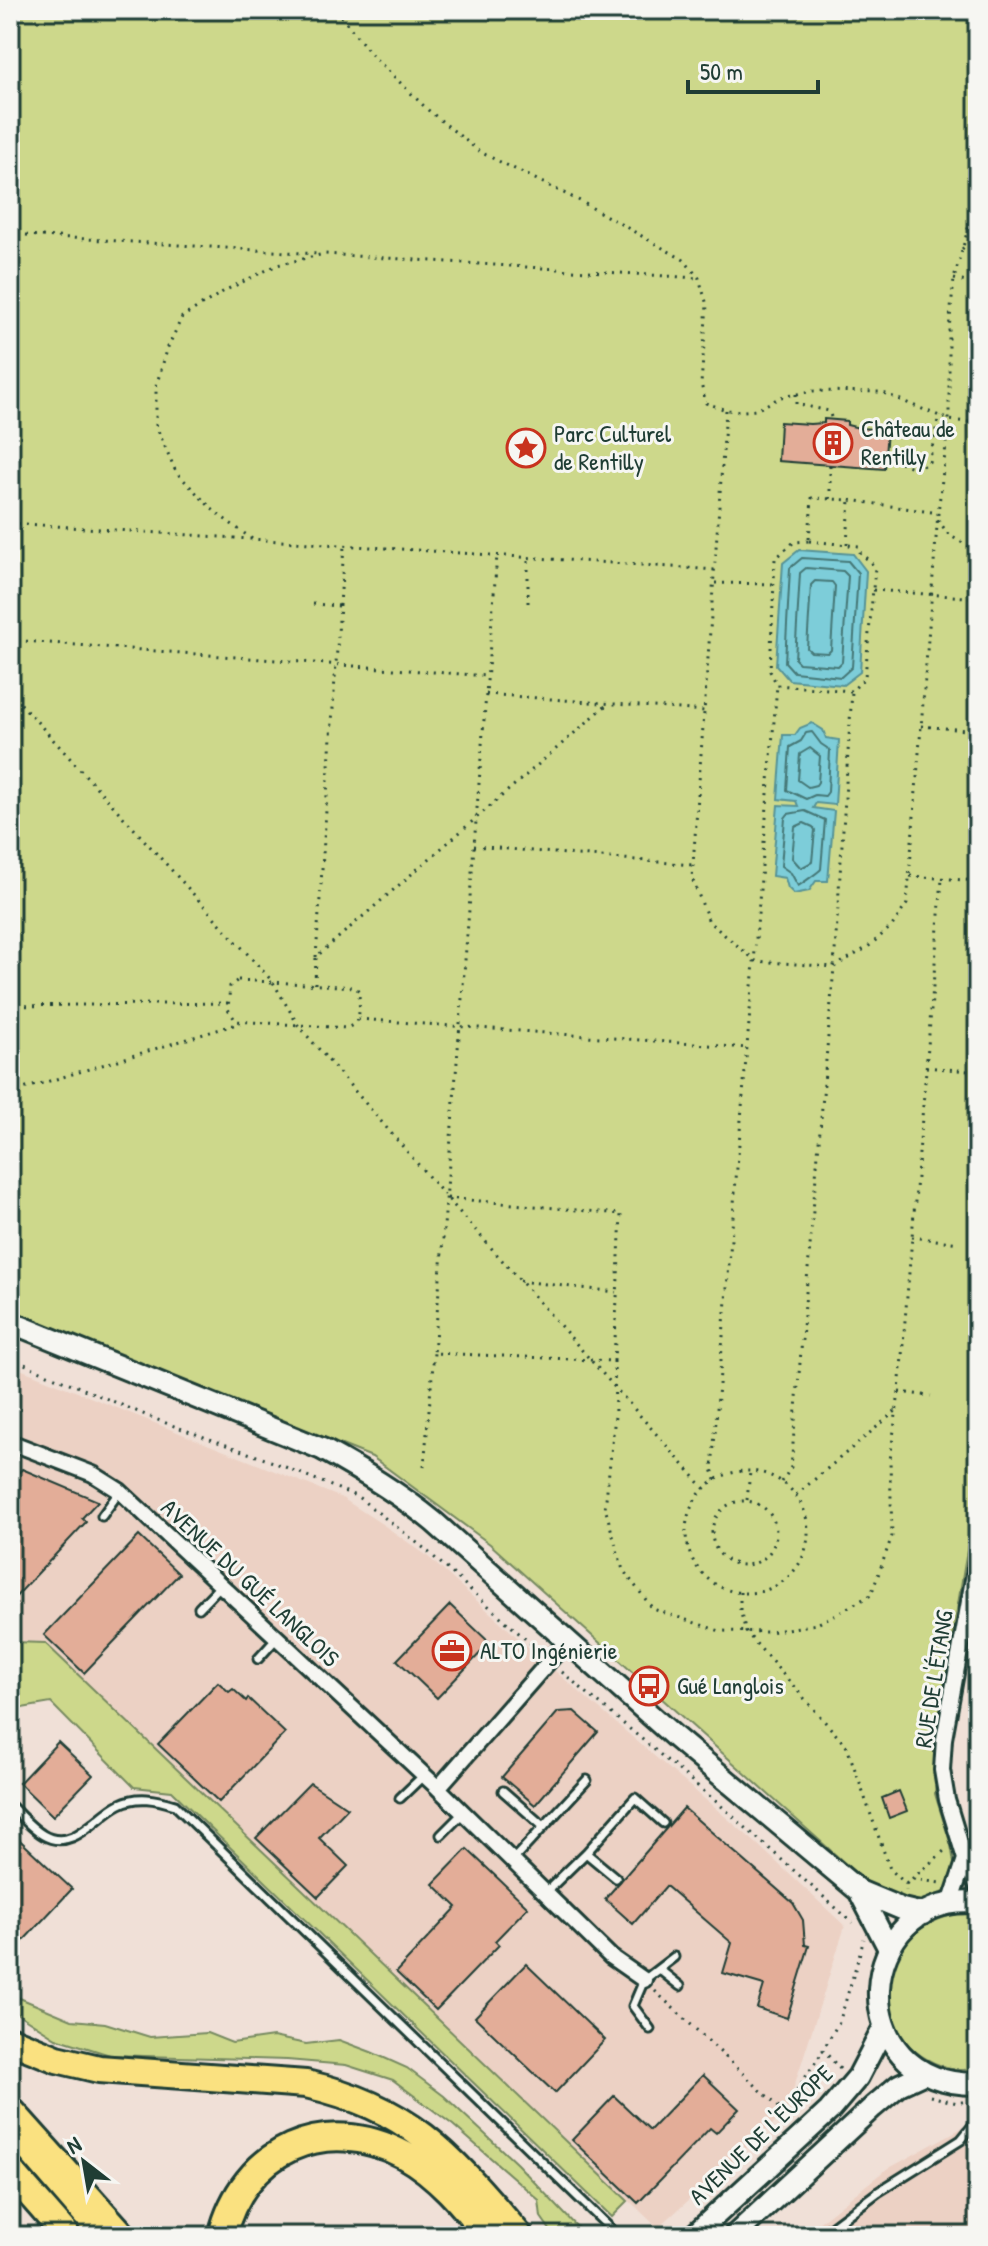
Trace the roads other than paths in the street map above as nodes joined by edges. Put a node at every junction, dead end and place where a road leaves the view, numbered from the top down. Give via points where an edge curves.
1 (10, 1324) edge
2 (10, 1442) edge
3 (120, 1491) junction
4 (102, 1516) dead end
5 (978, 1552) edge
6 (221, 1585) junction
7 (199, 1608) dead end
8 (277, 1638) junction
9 (567, 1641) junction
10 (258, 1659) dead end
11 (423, 1776) junction
12 (587, 1780) dead end
13 (438, 1788) junction
14 (503, 1791) dead end
15 (400, 1798) dead end
16 (10, 1805) edge
17 (462, 1814) junction
18 (663, 1823) dead end
19 (544, 1827) junction
20 (441, 1835) dead end
21 (586, 1853) junction
22 (965, 1859) junction
23 (511, 1861) junction
24 (616, 1878) dead end
25 (978, 1888) edge
26 (859, 1891) junction
27 (545, 1893) junction
28 (949, 1894) junction
29 (978, 1903) edge
30 (923, 1914) junction
31 (889, 1949) junction
32 (674, 1957) dead end
33 (660, 1970) junction
34 (644, 1980) junction
35 (680, 1986) dead end
36 (884, 2027) junction
37 (650, 2029) dead end
38 (10, 2040) edge
39 (925, 2073) junction
40 (978, 2085) edge
41 (978, 2106) edge
42 (10, 2110) edge
43 (10, 2129) edge
44 (10, 2171) edge
45 (67, 2236) edge
46 (102, 2236) edge
47 (123, 2236) edge
48 (222, 2236) edge
49 (488, 2236) edge
50 (519, 2236) edge
51 (618, 2236) edge
52 (693, 2236) edge
53 (734, 2236) edge
54 (819, 2236) edge

1 - 9 main road via 322,1449 370,1475 434,1522
2 - 3 street, AVENUE DU GUÉ LANGLOIS via 93,1474
3 - 4 lane
3 - 6 street, AVENUE DU GUÉ LANGLOIS
5 - 22 street, RUE DE L'ÉTANG via 942,1770
6 - 7 lane
6 - 8 street, AVENUE DU GUÉ LANGLOIS
8 - 10 lane
8 - 11 street, AVENUE DU GUÉ LANGLOIS
9 - 13 street
9 - 26 main road
11 - 13 street, AVENUE DU GUÉ LANGLOIS
11 - 15 lane
12 - 19 lane
13 - 17 street, AVENUE DU GUÉ LANGLOIS
14 - 19 lane
16 - 51 lane via 44,1836 57,1840 76,1835 119,1804 140,1798 175,1805
17 - 20 lane
17 - 23 street, AVENUE DU GUÉ LANGLOIS
18 - 21 lane via 635,1798
19 - 23 lane
21 - 24 lane
21 - 27 lane
22 - 25 street, RUE DE L'ÉTANG
22 - 28 street
23 - 27 street, AVENUE DU GUÉ LANGLOIS
26 - 30 main road
26 - 31 main road
27 - 34 street, AVENUE DU GUÉ LANGLOIS via 611,1957
28 - 29 main road
28 - 30 main road
30 - 31 main road
31 - 36 main road via 878,1988
32 - 33 lane
33 - 34 lane
33 - 35 lane
34 - 37 lane via 633,2006
36 - 39 main road via 901,2053
36 - 52 main road, AVENUE DE L'EUROPE via 868,2062 829,2111
38 - 50 highway via 99,2069 306,2084 338,2091 397,2117 436,2146
39 - 40 main road
39 - 53 main road via 881,2099
41 - 54 lane via 974,2124 961,2140
42 - 47 highway
43 - 46 main road
44 - 45 highway
48 - 49 highway via 235,2198 262,2165 298,2144 345,2136 385,2145 419,2165 456,2196

